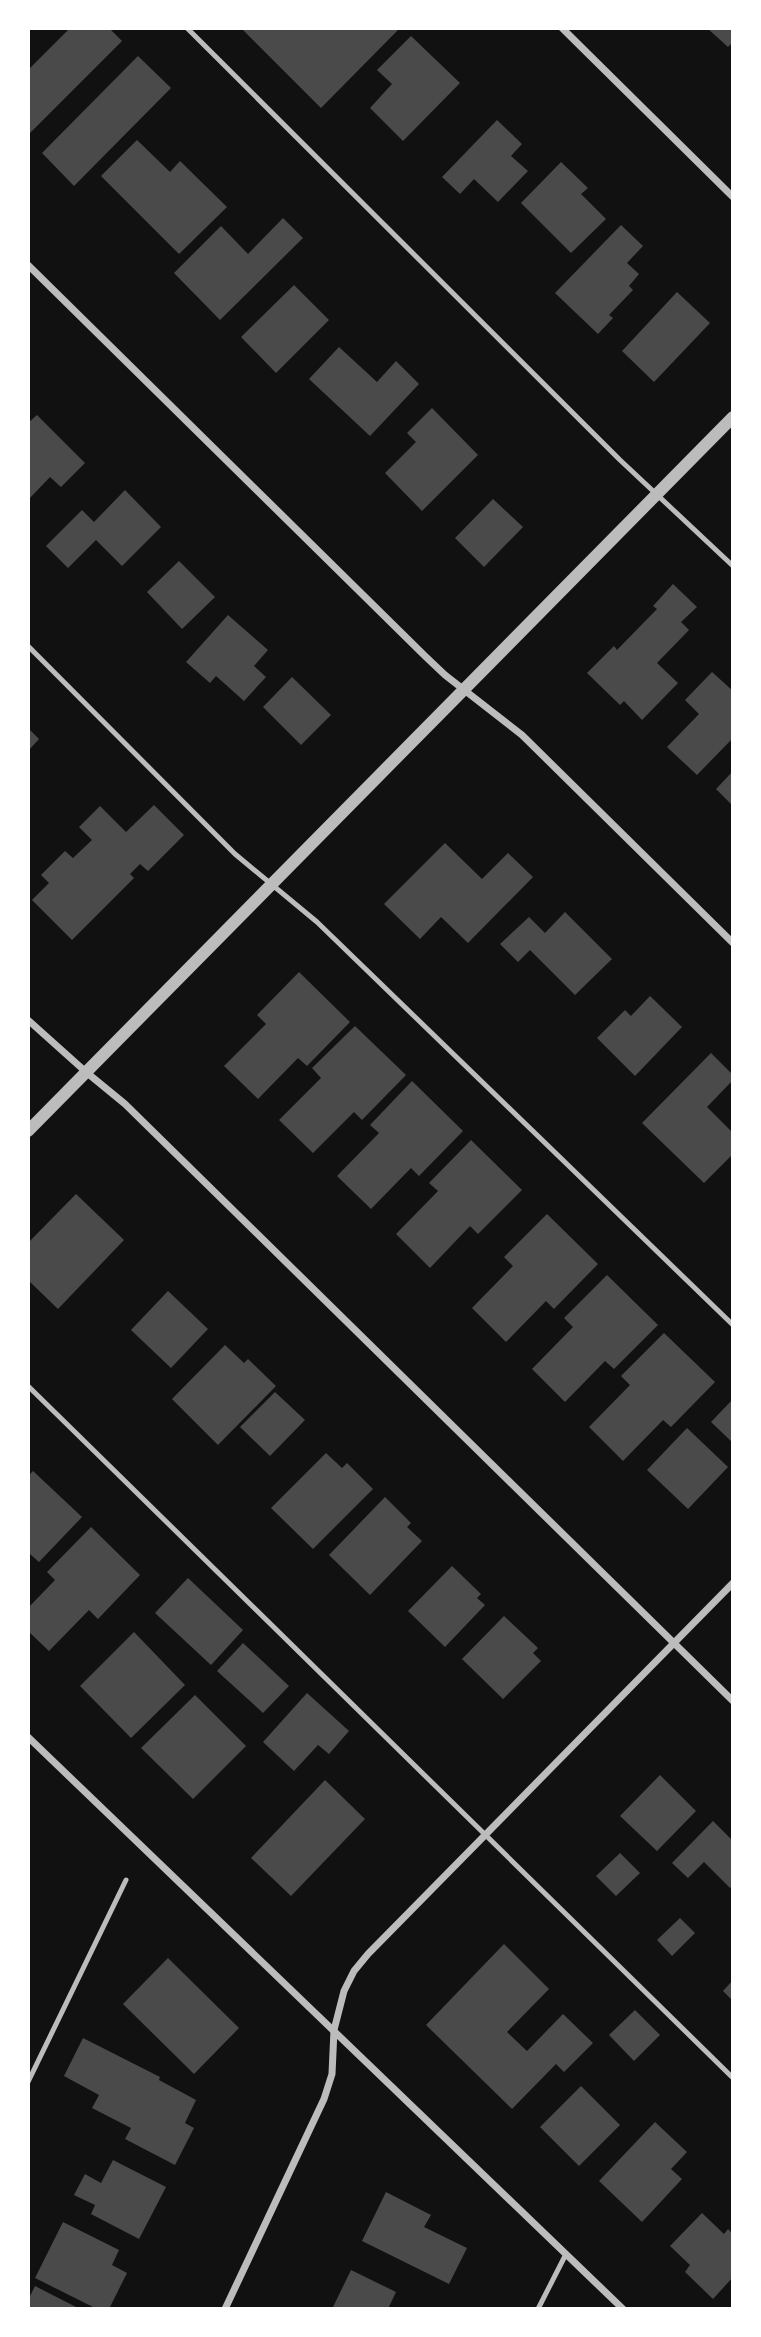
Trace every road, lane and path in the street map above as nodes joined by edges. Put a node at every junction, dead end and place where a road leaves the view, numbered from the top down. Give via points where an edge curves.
1 (187, 28) edge
2 (562, 28) edge
3 (733, 197) edge
4 (28, 265) edge
5 (733, 417) edge
6 (657, 495) junction
7 (733, 566) edge
8 (28, 646) edge
9 (464, 689) junction
10 (271, 884) junction
11 (733, 943) edge
12 (28, 1020) edge
13 (86, 1073) junction
14 (28, 1131) edge
15 (733, 1325) edge
16 (28, 1386) edge
17 (733, 1583) edge
18 (674, 1643) junction
19 (733, 1701) edge
20 (28, 1737) edge
21 (485, 1835) junction
22 (126, 1880) dead end
23 (334, 2030) junction
24 (733, 2078) edge
25 (28, 2082) edge
26 (566, 2254) junction
27 (225, 2309) edge
28 (538, 2309) edge
29 (623, 2309) edge

1 - 6 lane
2 - 3 street
4 - 9 street
5 - 6 street
6 - 7 lane
6 - 9 street
8 - 10 lane via 234,855
9 - 10 street
9 - 11 street via 522,735
10 - 13 street
10 - 15 lane via 317,922
12 - 13 street
13 - 14 street
13 - 18 street via 125,1104
16 - 21 lane
17 - 18 street
18 - 19 street
18 - 21 street
20 - 23 street
21 - 23 street via 354,1971
21 - 24 lane
22 - 25 lane
23 - 26 street
23 - 27 street via 332,2074 324,2099
26 - 28 lane
26 - 29 street

